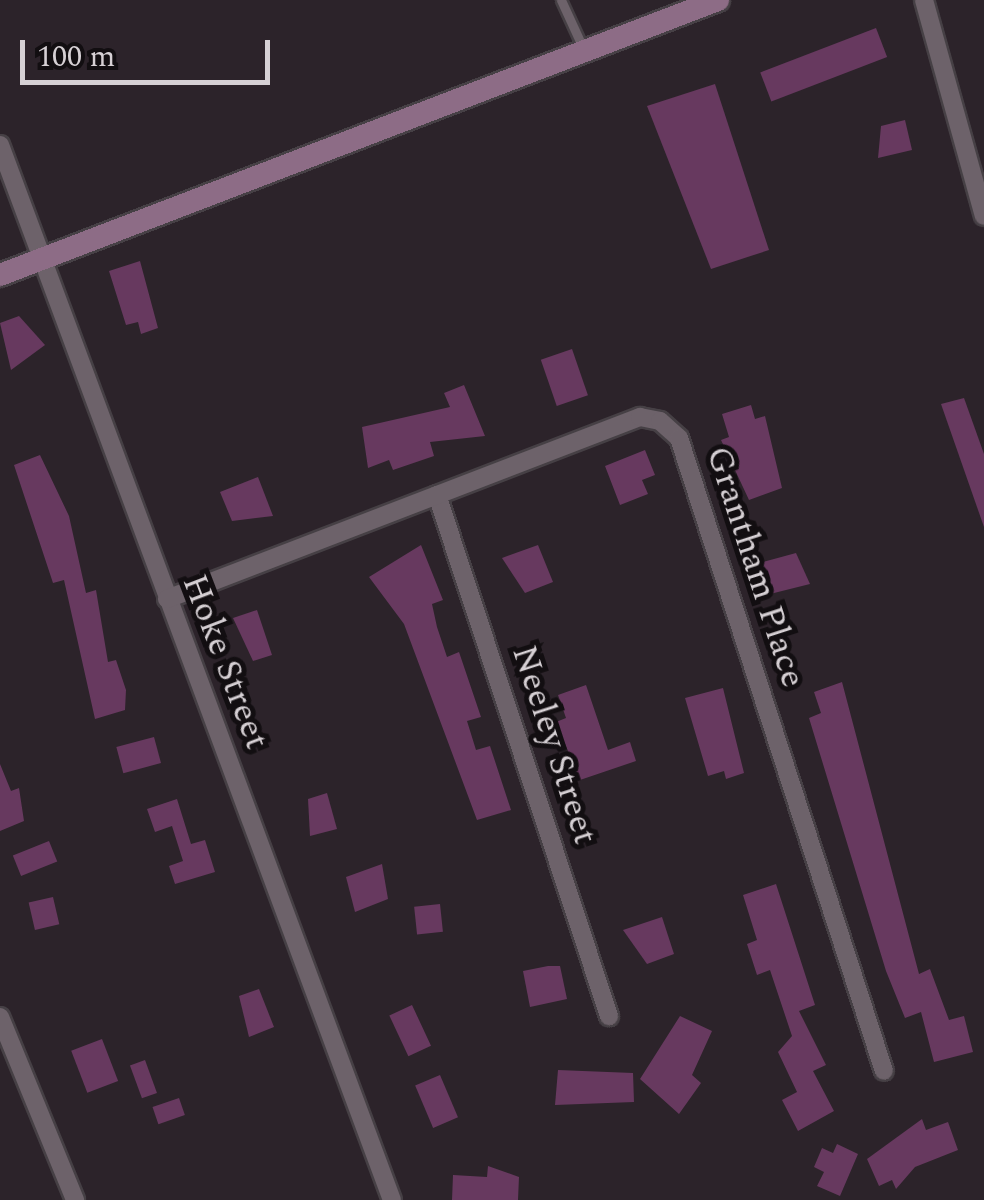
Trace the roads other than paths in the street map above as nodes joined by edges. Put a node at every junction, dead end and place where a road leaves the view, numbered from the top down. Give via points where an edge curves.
1 (561, 0) edge
2 (718, 0) edge
3 (924, 0) edge
4 (695, 4) edge
5 (584, 50) junction
6 (0, 145) edge
7 (984, 216) edge
8 (41, 259) junction
9 (0, 274) edge
10 (437, 495) junction
11 (167, 599) junction
12 (609, 1016) dead end
13 (0, 1017) edge
14 (884, 1071) dead end
15 (75, 1200) edge
16 (392, 1200) edge

1 - 5 lane
2 - 4 street
3 - 7 street
4 - 5 street
5 - 8 street
6 - 8 street, Hoke Street
8 - 9 street
8 - 11 street, Hoke Street
10 - 11 street, Grantham Place
10 - 12 street, Neeley Street
10 - 14 street, Grantham Place via 640,417 679,438
11 - 16 street, Hoke Street
13 - 15 street

